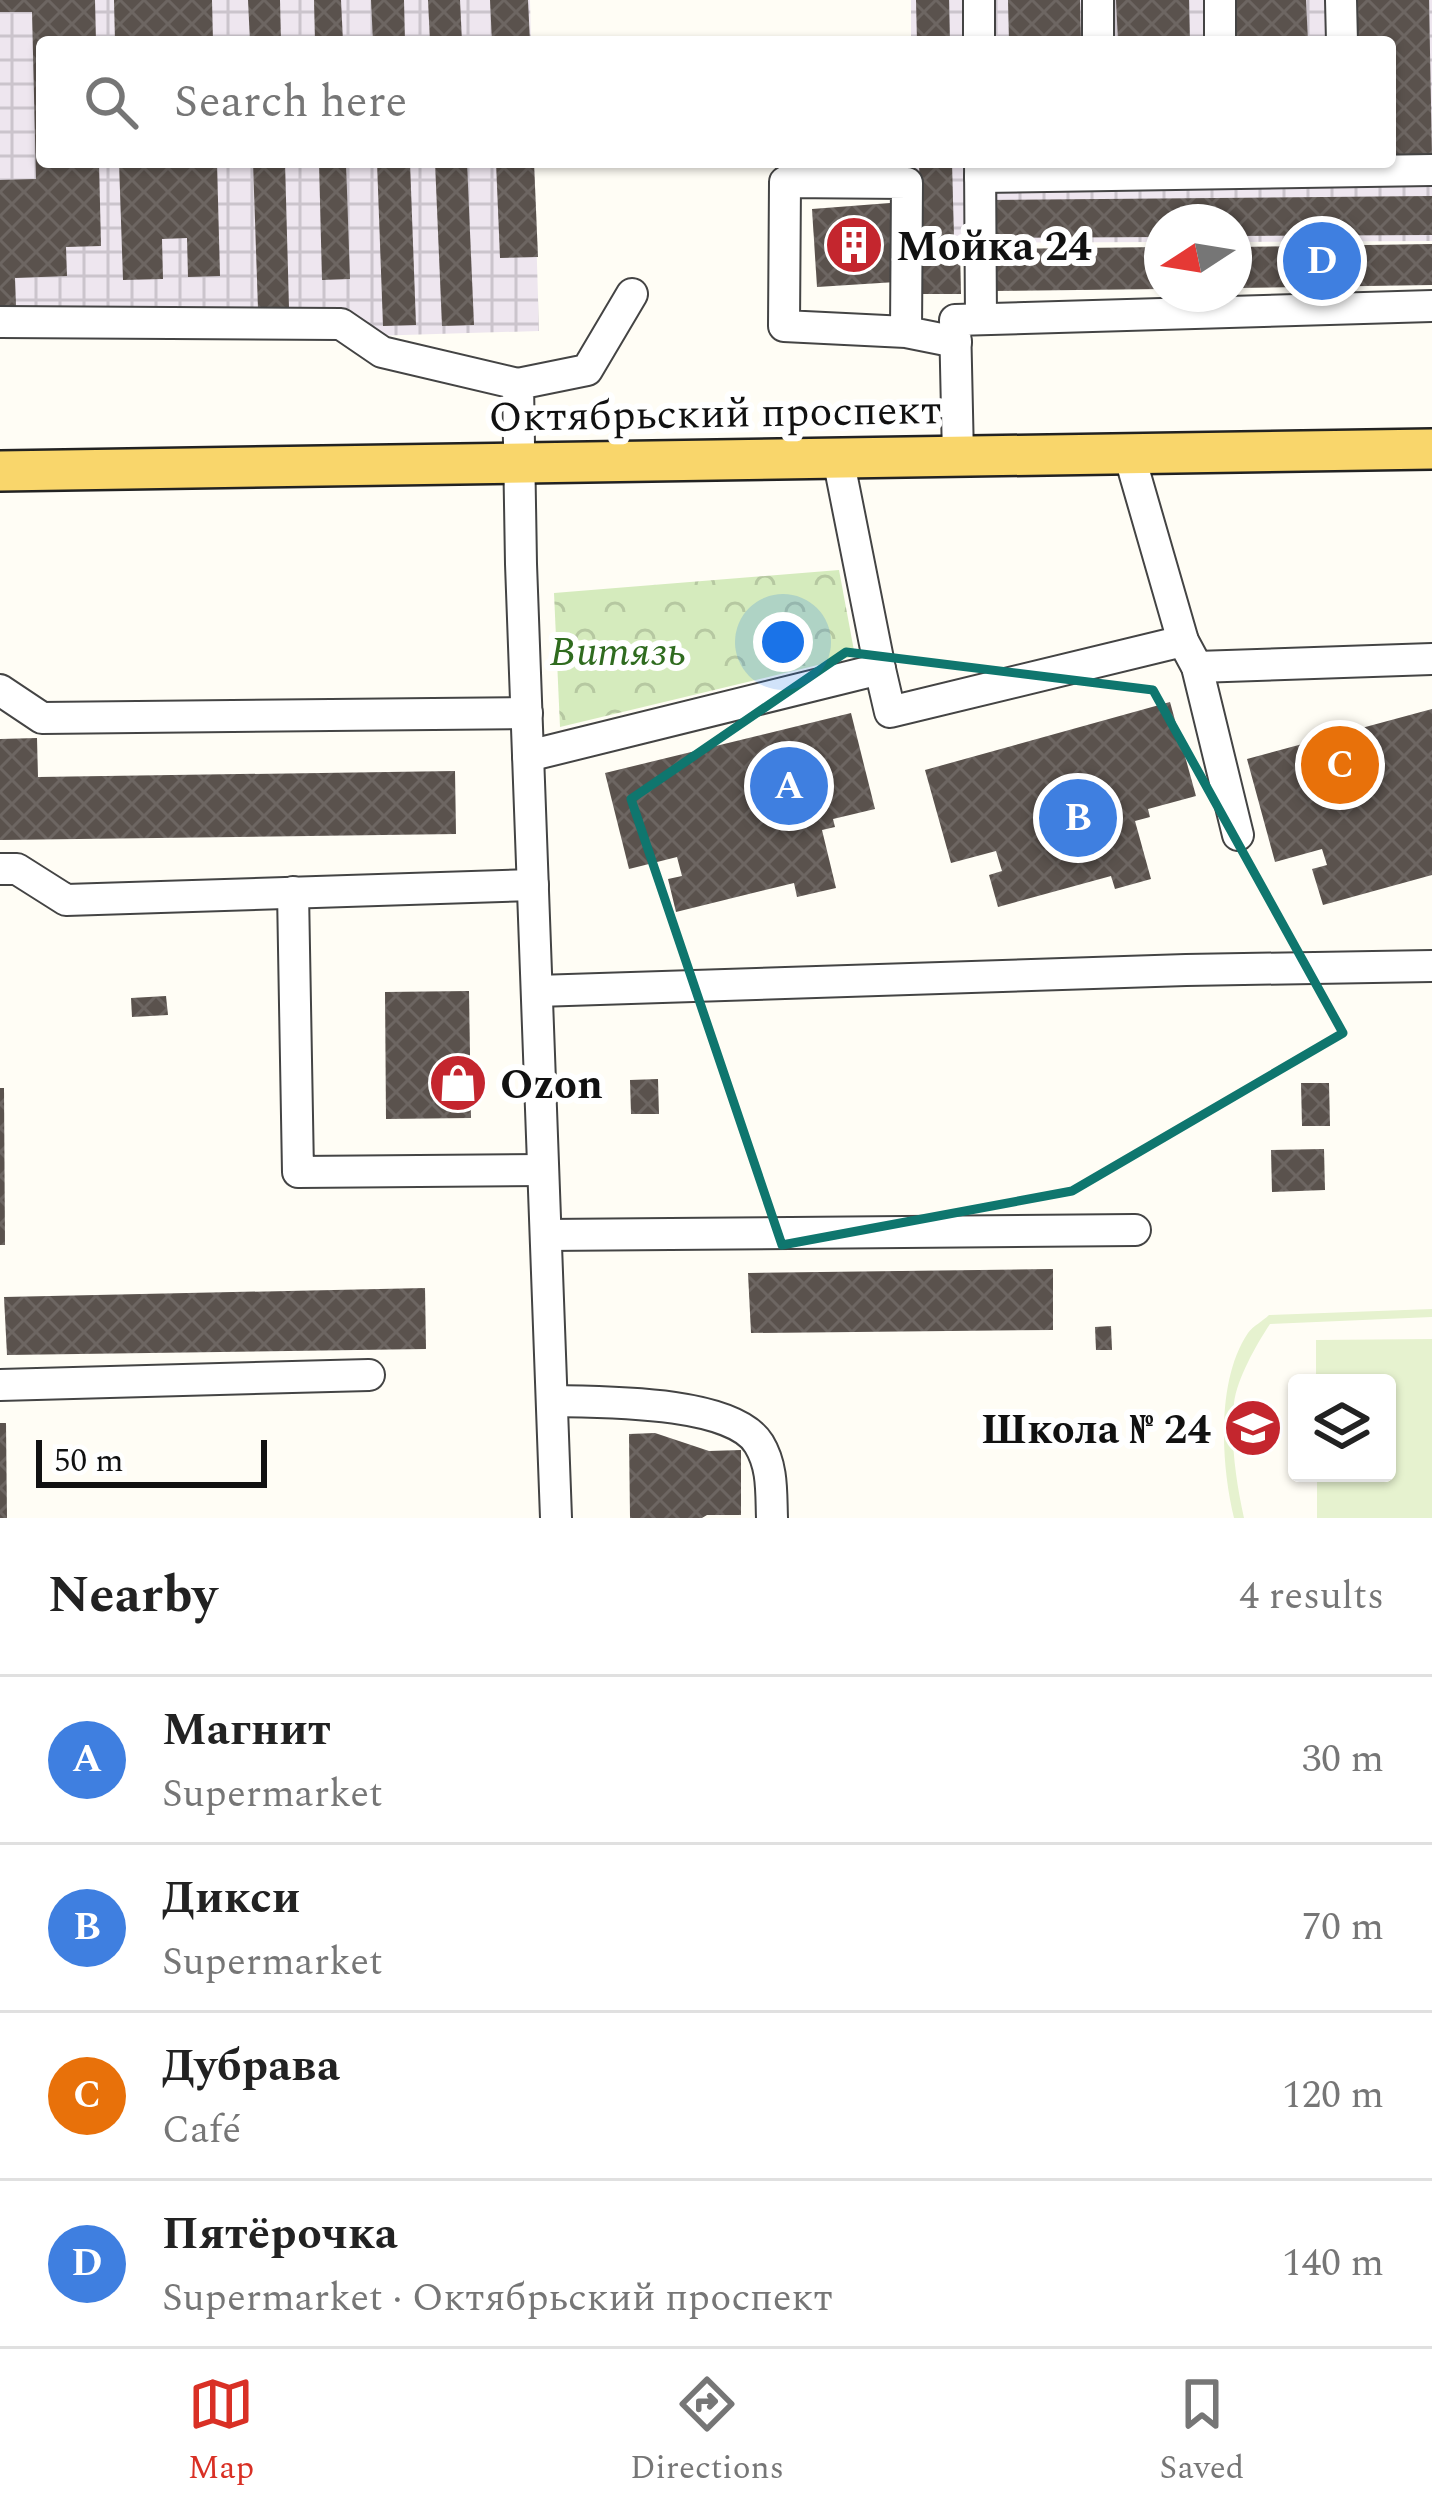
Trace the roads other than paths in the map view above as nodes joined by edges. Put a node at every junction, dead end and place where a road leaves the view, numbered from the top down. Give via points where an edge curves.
1 (979, 0) edge
2 (1098, 0) edge
3 (1220, 0) edge
4 (1341, 0) edge
5 (979, 36) edge
6 (1098, 36) edge
7 (1220, 36) edge
8 (1342, 36) edge
9 (1220, 168) edge
10 (1373, 168) edge
11 (1100, 169) edge
12 (980, 170) edge
13 (1432, 170) edge
14 (632, 294) dead end
15 (1432, 306) edge
16 (981, 320) junction
17 (0, 322) edge
18 (906, 332) junction
19 (956, 342) junction
20 (518, 384) junction
21 (1432, 449) edge
22 (1129, 454) junction
23 (958, 457) junction
24 (838, 458) junction
25 (520, 463) junction
26 (0, 471) edge
27 (1190, 654) junction
28 (1432, 659) edge
29 (880, 669) junction
30 (0, 690) edge
31 (527, 713) junction
32 (528, 756) junction
33 (1238, 835) dead end
34 (0, 869) edge
35 (533, 885) junction
36 (292, 892) junction
37 (1432, 966) edge
38 (537, 992) junction
39 (543, 1170) junction
40 (1135, 1230) dead end
41 (546, 1235) junction
42 (369, 1375) dead end
43 (0, 1385) edge
44 (552, 1401) junction
45 (556, 1518) edge
46 (772, 1518) edge

1 - 5 street
2 - 6 street
3 - 7 street
4 - 8 street
9 - 11 street
10 - 13 street
11 - 12 street
12 - 16 street
14 - 20 street via 587,370
15 - 16 street
16 - 19 street via 955,320
17 - 20 street via 341,324 382,352
18 - 18 street via 784,326 785,182 908,183
18 - 19 street
19 - 23 street
20 - 25 street
21 - 22 main road, Октябрьский проспект
22 - 23 main road, Октябрьский проспект
22 - 27 street
23 - 24 main road, Октябрьский проспект
24 - 25 main road, Октябрьский проспект
24 - 29 street
25 - 26 main road, Октябрьский проспект
25 - 31 street
27 - 28 street
27 - 29 street via 890,712
27 - 33 street
29 - 32 street
30 - 31 street via 42,718
31 - 32 street
32 - 35 street
34 - 36 street via 17,869 66,899
35 - 36 street
35 - 38 street
36 - 39 street via 298,1172
37 - 38 street
38 - 39 street
39 - 41 street
40 - 41 street
41 - 44 street
42 - 43 street
44 - 45 street
44 - 46 street via 653,1403 727,1421 757,1438 770,1467

